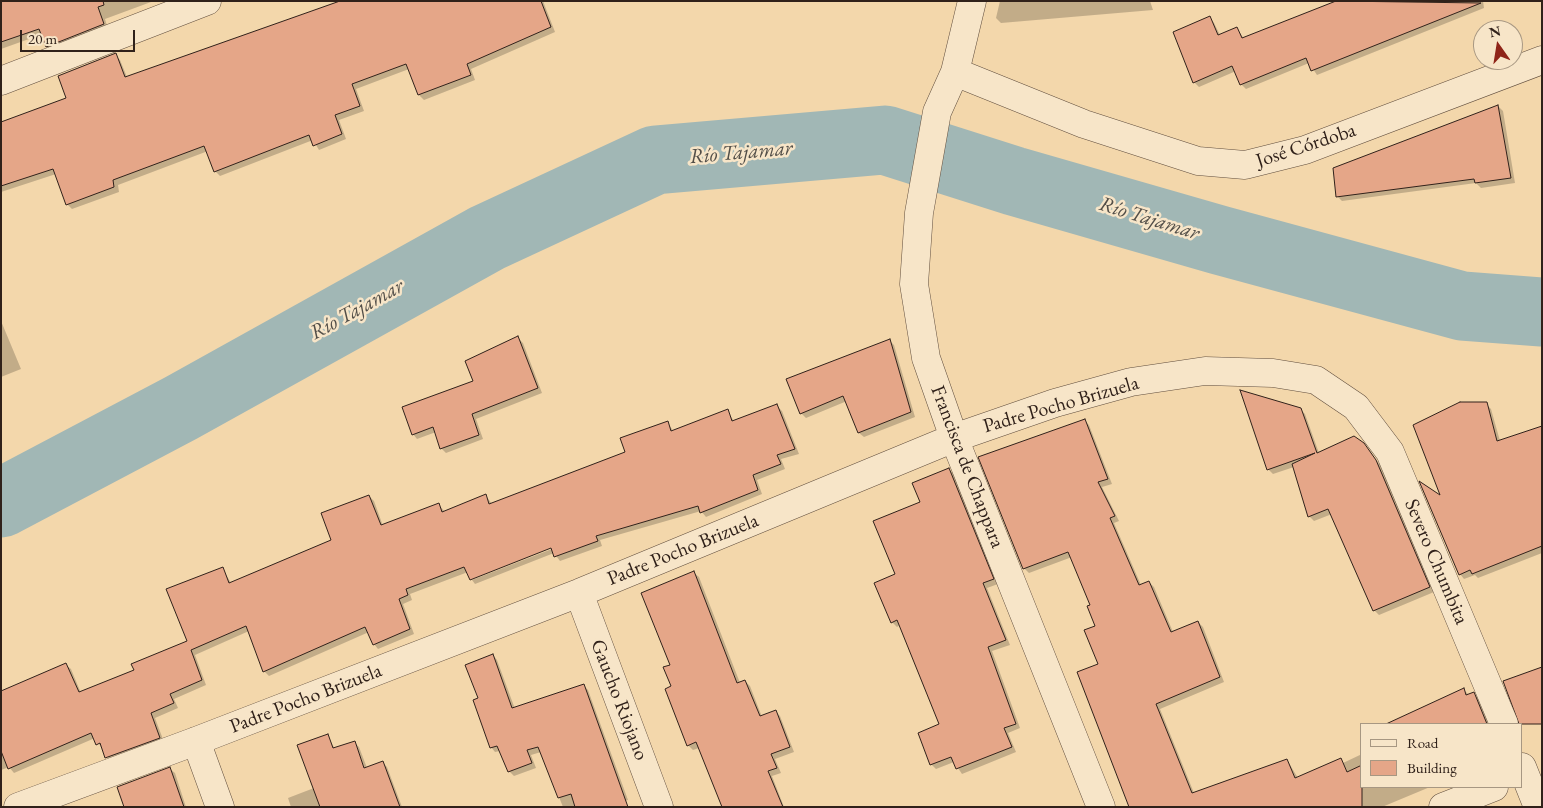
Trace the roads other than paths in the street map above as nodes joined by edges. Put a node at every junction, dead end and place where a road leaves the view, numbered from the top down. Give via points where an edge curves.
1 (207, 1) edge
2 (972, 1) edge
3 (1542, 60) edge
4 (955, 72) junction
5 (1, 81) edge
6 (1356, 407) joint
7 (954, 438) junction
8 (579, 593) junction
9 (1504, 723) edge
10 (196, 742) junction
11 (1528, 771) edge
12 (1491, 788) edge
13 (18, 807) edge
14 (220, 807) edge
15 (659, 807) edge
16 (1101, 807) edge
17 (1443, 807) edge
18 (1538, 807) edge

1 - 5 street
2 - 4 street, Francisca de Chappara
3 - 4 street, José Córdoba via 1305,150 1245,165 1198,161 1084,124
4 - 7 street, Francisca de Chappara via 937,112 919,213 914,284 926,358
6 - 7 street, Padre Pocho Brizuela via 1316,380 1273,373 1205,372 1131,382 1055,403
6 - 9 street, Severo Chumbita via 1390,452
7 - 8 street, Padre Pocho Brizuela
7 - 16 street, Francisca de Chappara
8 - 10 street, Padre Pocho Brizuela
8 - 15 street, Gaucho Riojano
10 - 13 street, Padre Pocho Brizuela
10 - 14 street
11 - 18 street
12 - 17 street

